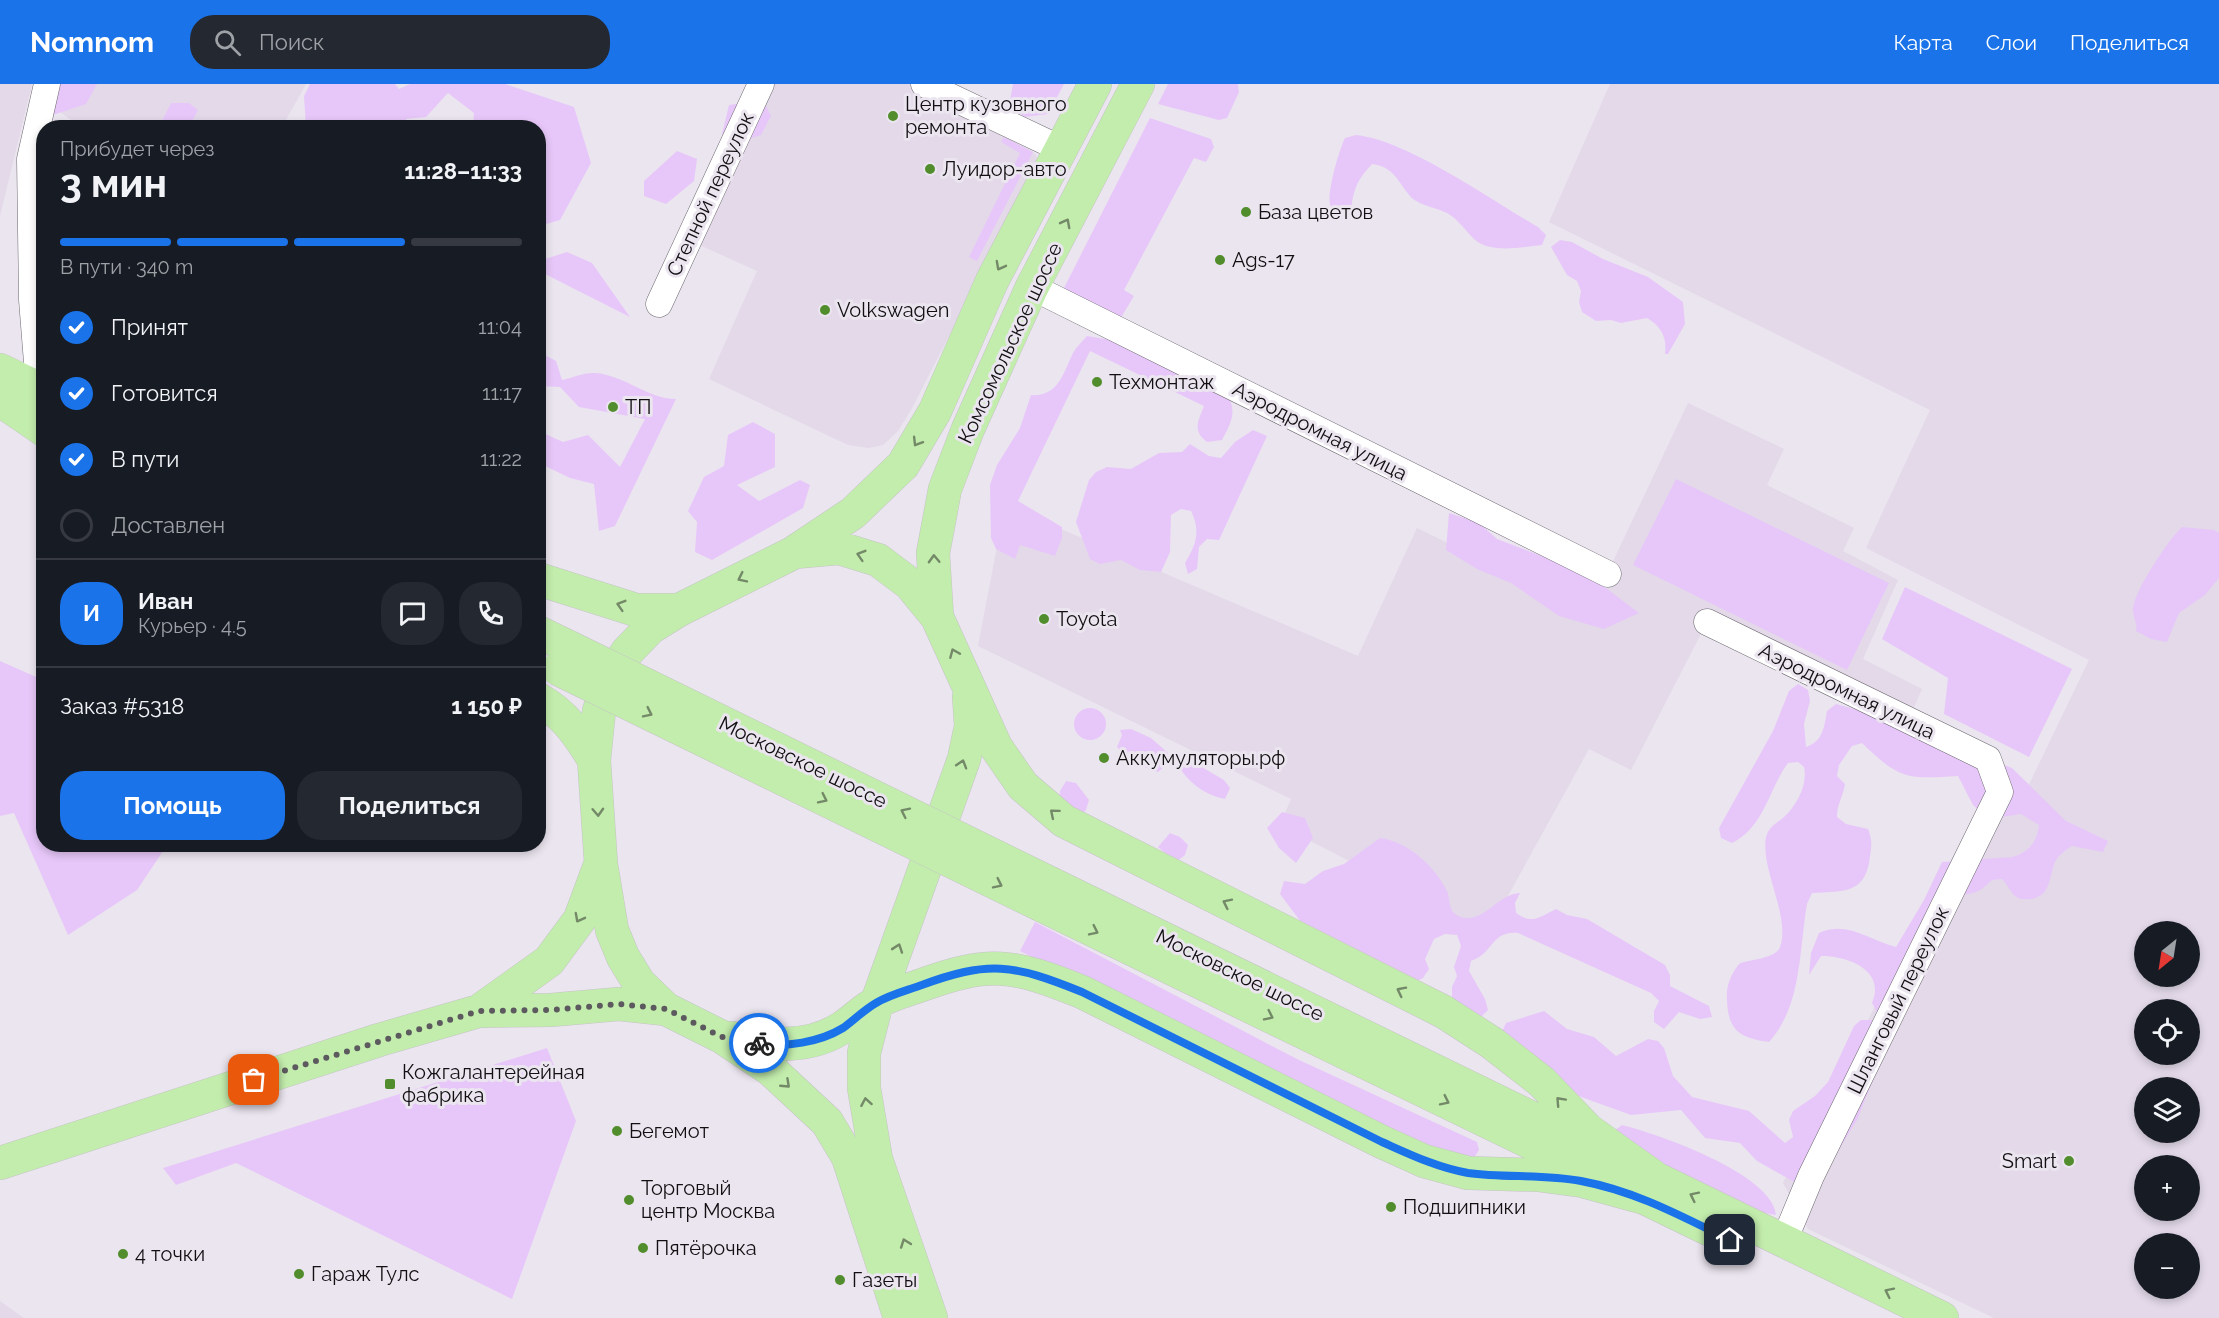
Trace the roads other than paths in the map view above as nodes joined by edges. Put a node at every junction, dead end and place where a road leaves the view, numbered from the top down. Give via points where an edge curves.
1 (47, 84) edge
2 (761, 84) edge
3 (924, 84) edge
4 (1095, 84) edge
5 (1138, 84) edge
6 (39, 120) edge
7 (36, 133) edge
8 (1061, 150) junction
9 (1032, 287) junction
10 (659, 304) dead end
11 (36, 332) edge
12 (0, 369) edge
13 (36, 379) edge
14 (0, 399) edge
15 (36, 415) edge
16 (36, 424) edge
17 (795, 552) junction
18 (1608, 574) dead end
19 (546, 582) edge
20 (679, 610) junction
21 (937, 617) junction
22 (1707, 622) dead end
23 (546, 644) edge
24 (555, 658) edge
25 (968, 689) junction
26 (546, 703) edge
27 (1988, 759) joint
28 (594, 760) junction
29 (601, 864) junction
30 (877, 1002) junction
31 (666, 1009) junction
32 (479, 1011) junction
33 (722, 1037) junction
34 (0, 1163) edge
35 (1650, 1188) junction
36 (1784, 1241) junction
37 (900, 1318) edge
38 (931, 1318) edge
39 (1889, 1318) edge
40 (1942, 1318) edge

1 - 6 street
2 - 10 street, Степной переулок
3 - 8 street
4 - 8 main road, Комсомольское шоссе
9 -> 5 main road, Комсомольское шоссе
7 - 11 street via 30,159
8 -> 17 main road, Комсомольское шоссе via 992,281 935,411 903,465 853,513
9 - 18 street, Аэродромная улица
21 -> 9 main road, Комсомольское шоссе via 933,552 945,489
12 - 13 main road
14 - 15 main road
14 - 16 main road
17 -> 20 main road
21 -> 17 main road via 910,584 878,560 839,548
20 -> 19 main road via 636,610
20 - 28 main road via 650,628 627,652 609,680 598,711
25 -> 21 main road
22 - 27 street, Аэродромная улица
23 - 24 main road, Московское шоссе
24 - 35 main road, Московское шоссе, bridge
30 -> 25 main road via 964,759 970,726
35 -> 25 main road via 1542,1082 1444,1012 1064,821 1023,786 996,747
26 - 28 main road via 575,729
27 - 36 street, Шланговый переулок via 2000,792 1811,1176
28 -> 29 main road
29 - 31 main road via 612,930 623,957 639,983
29 -> 32 main road via 580,919 549,961
30 - 33 main road via 841,1029 811,1041 774,1046
30 - 35 main road via 958,971 996,967 1037,974 1082,992 1424,1161 1468,1173 1538,1175
38 -> 30 main road via 876,1159 864,1053
31 - 32 main road via 619,1004
31 - 33 main road
32 - 34 main road
33 -> 37 main road via 770,1069 827,1122 848,1157
36 -> 35 main road, Московское шоссе
35 - 39 main road, Московское шоссе
40 -> 36 main road, Московское шоссе

